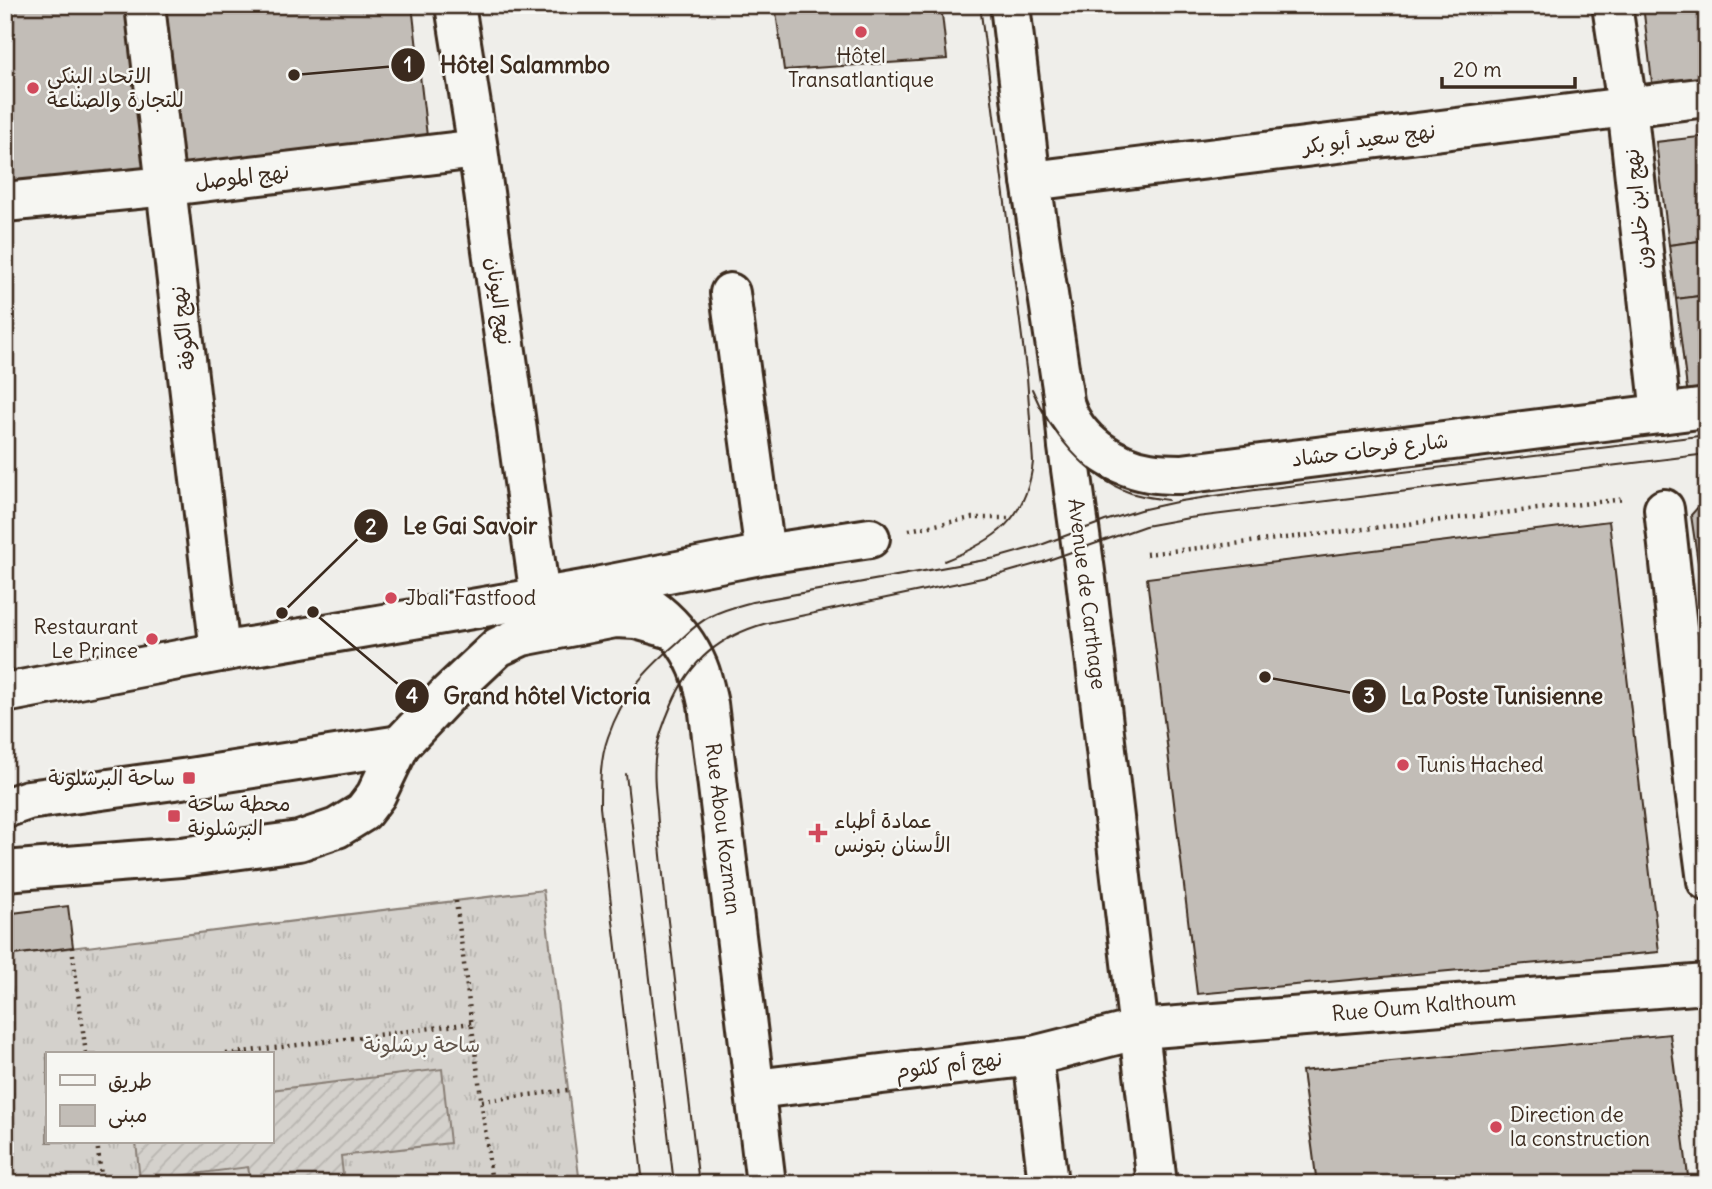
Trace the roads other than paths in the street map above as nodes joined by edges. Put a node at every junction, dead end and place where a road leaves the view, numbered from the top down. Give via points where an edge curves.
1 (145, 5) edge
2 (455, 5) edge
3 (1010, 5) edge
4 (1612, 5) edge
5 (1707, 97) edge
6 (1627, 106) junction
7 (478, 149) junction
8 (1031, 181) junction
9 (167, 186) junction
10 (5, 202) edge
11 (730, 293) dead end
12 (1064, 401) junction
13 (1707, 408) edge
14 (1661, 414) junction
15 (1650, 503) road end
16 (870, 538) road end
17 (765, 554) junction
18 (595, 587) junction
19 (540, 597) junction
20 (674, 630) junction
21 (220, 652) junction
22 (5, 693) edge
23 (400, 745) junction
24 (1701, 789) edge
25 (5, 808) edge
26 (5, 871) edge
27 (1707, 881) edge
28 (1707, 984) edge
29 (1140, 1029) junction
30 (1033, 1055) junction
31 (756, 1089) junction
32 (766, 1184) edge
33 (1048, 1184) edge
34 (1157, 1184) edge

1 - 9 street, نهج الكوفة
2 - 7 street, نهج اليونان
3 - 8 street, Avenue de Carthage
4 - 6 street, نهج ابن خلدون
5 - 6 street, نهج سعيد أبو بكر
6 - 8 street, نهج سعيد أبو بكر
6 - 14 street, نهج ابن خلدون
7 - 9 street, نهج الموصل
7 - 19 street, نهج اليونان
8 - 12 street, Avenue de Carthage
9 - 10 street, نهج الموصل
9 - 21 street, نهج الكوفة
11 - 17 street
12 - 14 street, شارع فرحات حشاد via 1076,427 1100,452 1131,467 1167,474
12 - 29 street, Avenue de Carthage
13 - 14 street, شارع فرحات حشاد
15 - 24 street
16 - 17 street
17 - 18 street
18 - 19 street, Rue Abou Kozman
18 - 20 street, Rue Abou Kozman via 634,596
19 - 21 street
20 - 23 street via 624,618 509,641 449,693
20 - 31 street, Rue Abou Kozman via 693,657 697,691 708,704
21 - 22 street
23 - 25 street via 28,800
23 - 26 street via 363,812 337,828 299,841 181,857
24 - 27 street
28 - 29 street, Rue Oum Kalthoum
29 - 30 street, نهج أم كلثوم
29 - 34 street, Avenue de Carthage
30 - 31 street, نهج أم كلثوم
30 - 33 street
31 - 32 street, Rue Abou Kozman

